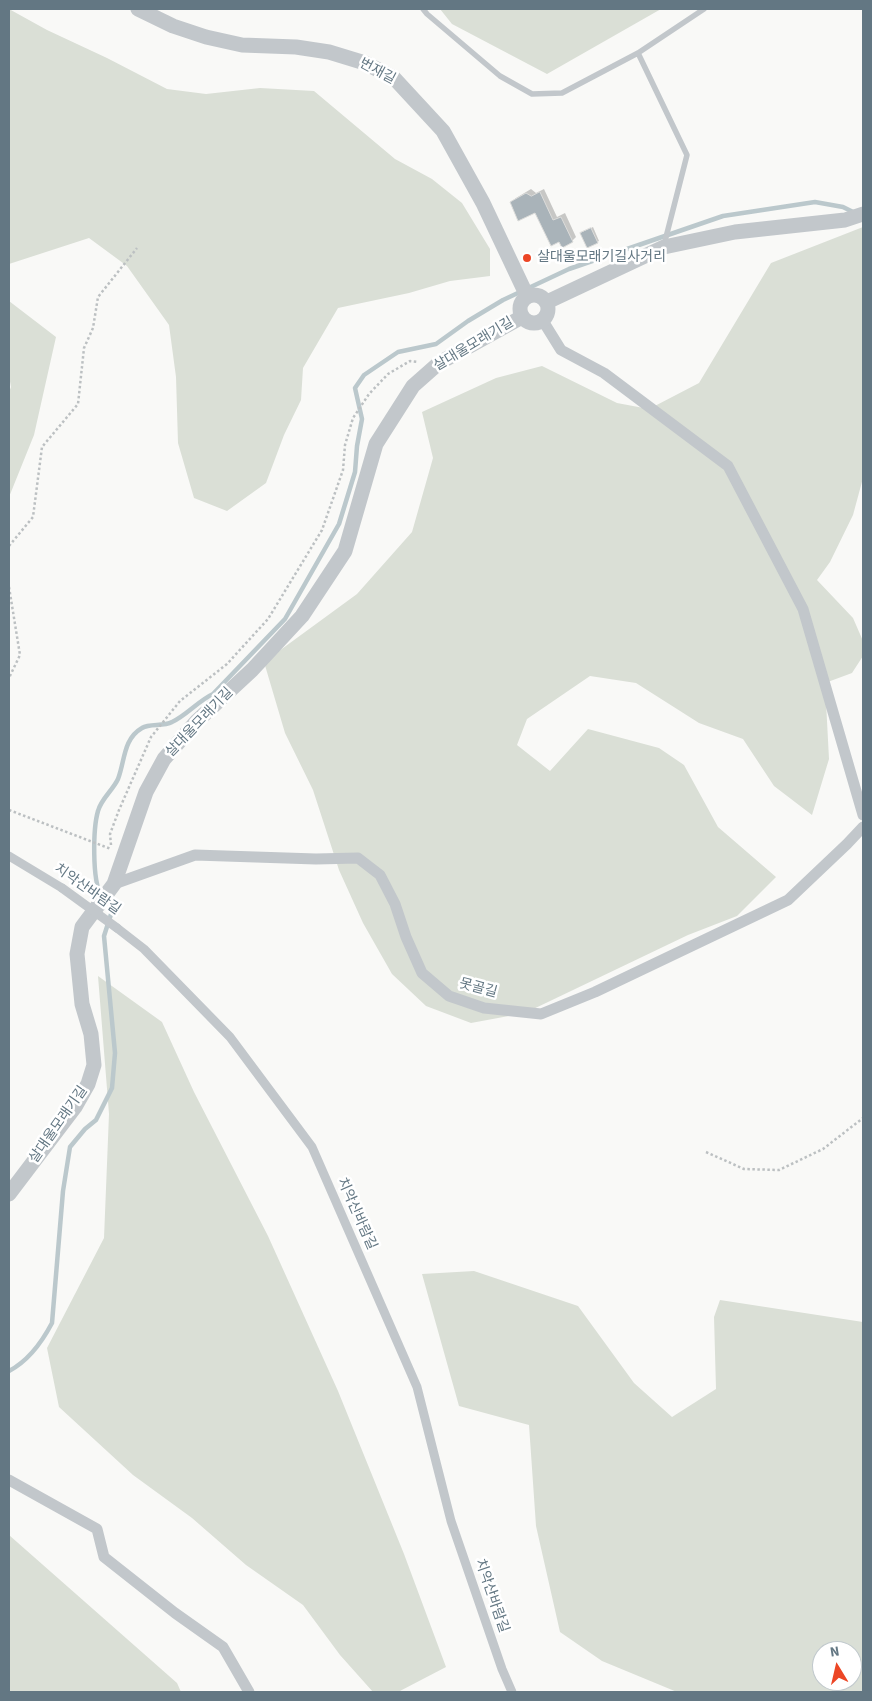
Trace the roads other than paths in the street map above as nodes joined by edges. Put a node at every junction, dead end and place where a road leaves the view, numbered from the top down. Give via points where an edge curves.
1 (138, 9) edge
2 (423, 9) edge
3 (704, 9) edge
4 (638, 53) junction
5 (863, 214) edge
6 (665, 242) junction
7 (526, 295) junction
8 (547, 302) junction
9 (522, 317) junction
10 (543, 321) junction
11 (863, 815) edge
12 (863, 827) edge
13 (9, 856) edge
14 (111, 888) junction
15 (9, 1194) edge
16 (9, 1480) edge
17 (249, 1692) edge
18 (512, 1692) edge

1 - 7 street, 번재길 via 206,37 242,45 330,52 365,63 394,78 444,132 483,203
2 - 4 lane via 500,76 532,94 562,93
3 - 4 lane
4 - 6 lane via 687,155
5 - 6 street via 845,220
6 - 8 street
7 - 8 street via 542,296
7 - 9 street via 520,308
8 - 10 street via 549,313
9 - 10 street via 533,324
9 - 14 street, 살대울모래기길 via 439,363 413,386 376,444 345,551 302,616 252,670 197,721 164,759 146,792
10 - 11 street via 561,350 604,373 728,466 803,609
12 - 14 street, 못골길 via 788,900 595,992 541,1014 484,1008 450,996 422,973 380,875 358,858 195,856
13 - 18 street, 치악산바람길, bridge via 62,888 144,949 230,1037 312,1147 417,1388 450,1521
14 - 15 street, 살대울모래기길 via 82,927 77,954 82,1004 94,1065 88,1084 75,1107
16 - 17 street via 97,1529 104,1557 223,1647

